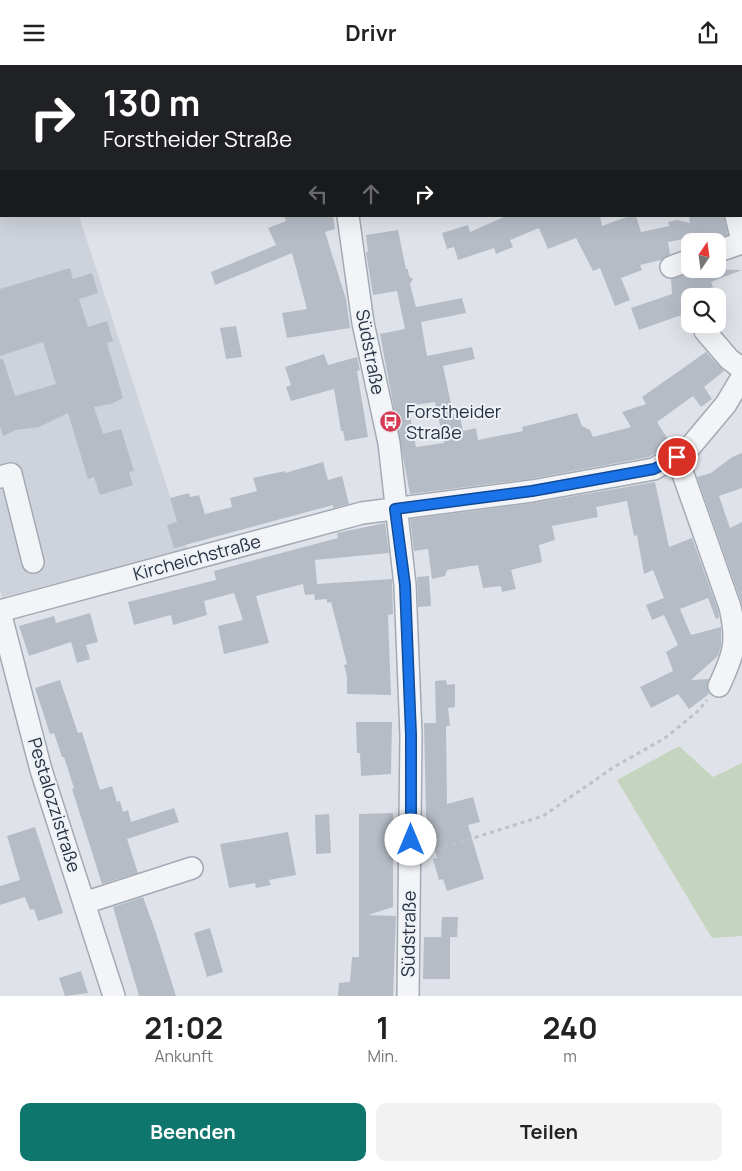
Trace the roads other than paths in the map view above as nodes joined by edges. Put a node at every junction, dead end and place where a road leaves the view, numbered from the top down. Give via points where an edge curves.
1 (348, 217) edge
2 (736, 217) edge
3 (742, 242) edge
4 (726, 248) edge
5 (707, 333) edge
6 (742, 369) edge
7 (742, 377) edge
8 (677, 457) junction
9 (0, 477) edge
10 (395, 509) junction
11 (33, 563) dead end
12 (0, 611) edge
13 (719, 686) road end
14 (192, 868) dead end
15 (84, 903) junction
16 (114, 996) edge
17 (408, 996) edge

1 - 10 street, Südstraße via 363,323 389,443
2 - 3 street
3 - 4 street
5 - 6 street
7 - 8 street via 726,404 690,447
8 - 10 street via 654,469 532,491
8 - 13 street via 736,631 730,662
9 - 11 street via 11,474
10 - 12 street, Kircheichstraße via 362,513
10 - 17 street, Südstraße via 405,585 411,735
12 - 15 street, Pestalozzistraße via 41,770
14 - 15 street
15 - 16 street, Pestalozzistraße

